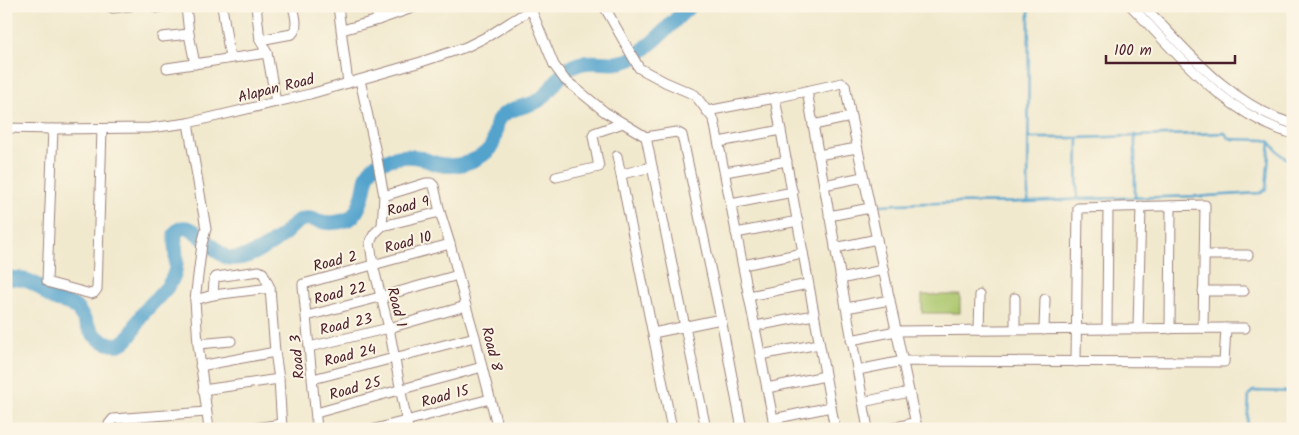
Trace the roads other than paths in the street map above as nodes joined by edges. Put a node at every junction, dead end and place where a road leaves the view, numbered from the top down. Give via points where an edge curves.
1 (109, 6) edge
2 (130, 6) edge
3 (166, 6) edge
4 (186, 6) edge
5 (222, 6) edge
6 (256, 6) edge
7 (293, 6) edge
8 (338, 6) edge
9 (375, 6) edge
10 (604, 6) edge
11 (1131, 6) edge
12 (1144, 6) edge
13 (413, 7) edge
14 (156, 8) dead end
15 (533, 8) edge
16 (378, 20) junction
17 (342, 30) junction
18 (189, 34) junction
19 (162, 37) dead end
20 (260, 40) junction
21 (267, 53) junction
22 (230, 58) junction
23 (195, 64) junction
24 (167, 68) dead end
25 (360, 80) junction
26 (348, 84) junction
27 (807, 91) junction
28 (775, 98) junction
29 (276, 102) junction
30 (707, 110) junction
31 (850, 117) junction
32 (188, 123) junction
33 (623, 123) junction
34 (1293, 124) edge
35 (813, 125) junction
36 (6, 128) edge
37 (102, 128) junction
38 (53, 129) junction
39 (781, 130) junction
40 (1293, 134) edge
41 (646, 137) junction
42 (719, 142) junction
43 (857, 148) junction
44 (818, 155) junction
45 (618, 156) dead end
46 (787, 161) junction
47 (652, 168) junction
48 (725, 172) junction
49 (622, 174) junction
50 (556, 177) dead end
51 (863, 177) junction
52 (824, 185) junction
53 (793, 192) junction
54 (384, 196) junction
55 (731, 204) junction
56 (1141, 206) junction
57 (1171, 206) junction
58 (1108, 207) junction
59 (870, 208) junction
60 (440, 212) junction
61 (829, 216) junction
62 (798, 221) junction
63 (382, 226) junction
64 (736, 233) junction
65 (877, 239) junction
66 (450, 244) junction
67 (835, 248) junction
68 (803, 253) junction
69 (1248, 255) dead end
70 (1204, 256) junction
71 (373, 265) junction
72 (743, 265) junction
73 (883, 270) junction
74 (458, 275) junction
75 (840, 278) junction
76 (304, 284) joint
77 (808, 284) junction
78 (270, 288) junction
79 (1203, 291) junction
80 (1244, 291) dead end
81 (980, 295) dead end
82 (213, 296) junction
83 (749, 296) junction
84 (380, 297) junction
85 (1015, 298) dead end
86 (195, 300) junction
87 (890, 300) junction
88 (1045, 300) dead end
89 (466, 306) junction
90 (846, 308) junction
91 (814, 315) junction
92 (306, 316) junction
93 (721, 319) junction
94 (685, 326) junction
95 (755, 326) junction
96 (389, 328) junction
97 (1203, 328) junction
98 (1226, 328) junction
99 (1244, 328) dead end
100 (1107, 329) junction
101 (1138, 329) junction
102 (1170, 329) junction
103 (979, 330) junction
104 (1015, 330) junction
105 (1044, 330) junction
106 (1076, 330) junction
107 (896, 331) junction
108 (653, 333) junction
109 (476, 337) junction
110 (851, 340) junction
111 (231, 341) dead end
112 (198, 344) junction
113 (819, 344) junction
114 (310, 347) junction
115 (274, 352) junction
116 (760, 355) junction
117 (394, 358) junction
118 (903, 361) junction
119 (1076, 362) junction
120 (200, 366) junction
121 (482, 367) junction
122 (858, 370) junction
123 (825, 376) junction
124 (279, 379) junction
125 (312, 379) junction
126 (767, 388) junction
127 (203, 390) junction
128 (402, 390) junction
129 (909, 392) junction
130 (490, 399) junction
131 (863, 402) junction
132 (831, 407) junction
133 (206, 412) junction
134 (316, 413) junction
135 (136, 418) junction
136 (773, 419) junction
137 (408, 425) edge
138 (917, 425) edge
139 (282, 426) edge
140 (497, 428) edge
141 (109, 429) edge
142 (137, 429) edge
143 (209, 429) edge
144 (248, 429) edge
145 (317, 429) edge
146 (375, 429) edge
147 (672, 429) edge
148 (706, 429) edge
149 (742, 429) edge
150 (775, 429) edge
151 (835, 429) edge
152 (868, 429) edge
153 (888, 429) edge

1 - 2 street
3 - 14 street
4 - 18 street
5 - 22 street
6 - 20 street
7 - 20 street via 295,32
8 - 17 street
9 - 16 street
10 - 30 street via 639,68 695,95
11 - 40 street via 1221,96 1252,117
12 - 34 street via 1226,89 1256,109
13 - 16 street
15 - 25 street, Alapan Road via 490,36 466,47
15 - 33 street via 554,65 565,80
16 - 17 street
17 - 26 street
18 - 19 street
18 - 23 street
20 - 21 street
21 - 22 street
21 - 29 street
22 - 23 street
23 - 24 street
25 - 26 street, Alapan Road
25 - 54 street, Road 1
26 - 29 street, Alapan Road
27 - 28 street
27 - 31 street via 845,84
27 - 35 street
28 - 30 street
28 - 39 street
29 - 32 street, Alapan Road
30 - 42 street via 714,120
31 - 35 street
31 - 43 street
32 - 37 street, Alapan Road via 155,128
32 - 86 street via 206,229
33 - 41 street
33 - 50 street via 594,133 599,167
35 - 44 street
36 - 38 street, Alapan Road
37 - 38 street, Alapan Road
37 - 38 street via 96,289 90,294 47,281
39 - 42 street
39 - 46 street
41 - 47 street
41 - 93 street via 676,132 682,135
42 - 48 street
43 - 44 street
43 - 51 street
44 - 52 street
45 - 49 street
46 - 48 street
46 - 53 street
47 - 49 street
47 - 94 street
48 - 55 street
49 - 108 street
51 - 52 street
51 - 59 street
52 - 61 street
53 - 55 street
53 - 62 street
54 - 60 street, Road 8 via 431,183
54 - 63 street, Road 1
55 - 64 street
56 - 57 street
56 - 58 street
56 - 101 street
57 - 70 street via 1205,205
57 - 102 street
58 - 100 street
58 - 106 street via 1078,208
59 - 61 street
59 - 65 street
60 - 63 street, Road 9
60 - 66 street, Road 8
61 - 67 street
62 - 64 street
62 - 68 street
63 - 71 street, Road 1 via 370,243
64 - 72 street
65 - 67 street
65 - 73 street
66 - 71 street, Road 10
66 - 74 street, Road 8
67 - 75 street
68 - 72 street
68 - 77 street
69 - 70 street
70 - 79 street
71 - 76 street, Road 2
71 - 84 street, Road 1
72 - 83 street
73 - 75 street
73 - 87 street
74 - 84 street
74 - 89 street, Road 8
75 - 90 street
76 - 92 street, Road 3
77 - 83 street
77 - 91 street
78 - 82 street
78 - 82 street via 263,273 225,276 214,280
78 - 115 street
79 - 80 street
79 - 97 street
81 - 103 street
82 - 86 street
83 - 95 street
84 - 92 street, Road 22
84 - 96 street, Road 1
85 - 104 street
86 - 112 street
87 - 90 street
87 - 107 street
88 - 105 street
89 - 96 street, Road 23
89 - 109 street, Road 8
90 - 110 street
91 - 95 street
91 - 113 street
92 - 114 street, Road 3
93 - 94 street
93 - 149 street
94 - 108 street
94 - 148 street
95 - 116 street
96 - 114 street, Road 23
96 - 117 street, Road 1
97 - 98 street
97 - 102 street
98 - 99 street
98 - 119 street via 1224,362
100 - 101 street
100 - 106 street
101 - 102 street
103 - 104 street
103 - 107 street
104 - 105 street
105 - 106 street
106 - 119 street
107 - 110 street
107 - 118 street
108 - 147 street
109 - 117 street, Road 24
109 - 121 street, Road 8
110 - 122 street
111 - 112 street
112 - 120 street
113 - 116 street
113 - 123 street
114 - 125 street, Road 3
115 - 120 street
115 - 124 street
116 - 126 street
117 - 125 street, Road 24
117 - 128 street, Road 1
118 - 119 street
118 - 122 street
118 - 129 street
120 - 127 street
121 - 128 street, Road 25
121 - 130 street, Road 8
122 - 131 street
123 - 126 street
123 - 132 street
124 - 127 street
124 - 139 street
125 - 134 street, Road 3
126 - 136 street
127 - 133 street
128 - 134 street, Road 25
128 - 137 street, Road 1
129 - 131 street
129 - 138 street
130 - 137 street, Road 15
130 - 140 street, Road 8
131 - 152 street
132 - 136 street
132 - 151 street
133 - 135 street
133 - 143 street
134 - 145 street, Road 3
135 - 141 street via 113,419
135 - 142 street
136 - 150 street
137 - 146 street, Road 15
138 - 153 street
139 - 144 street

